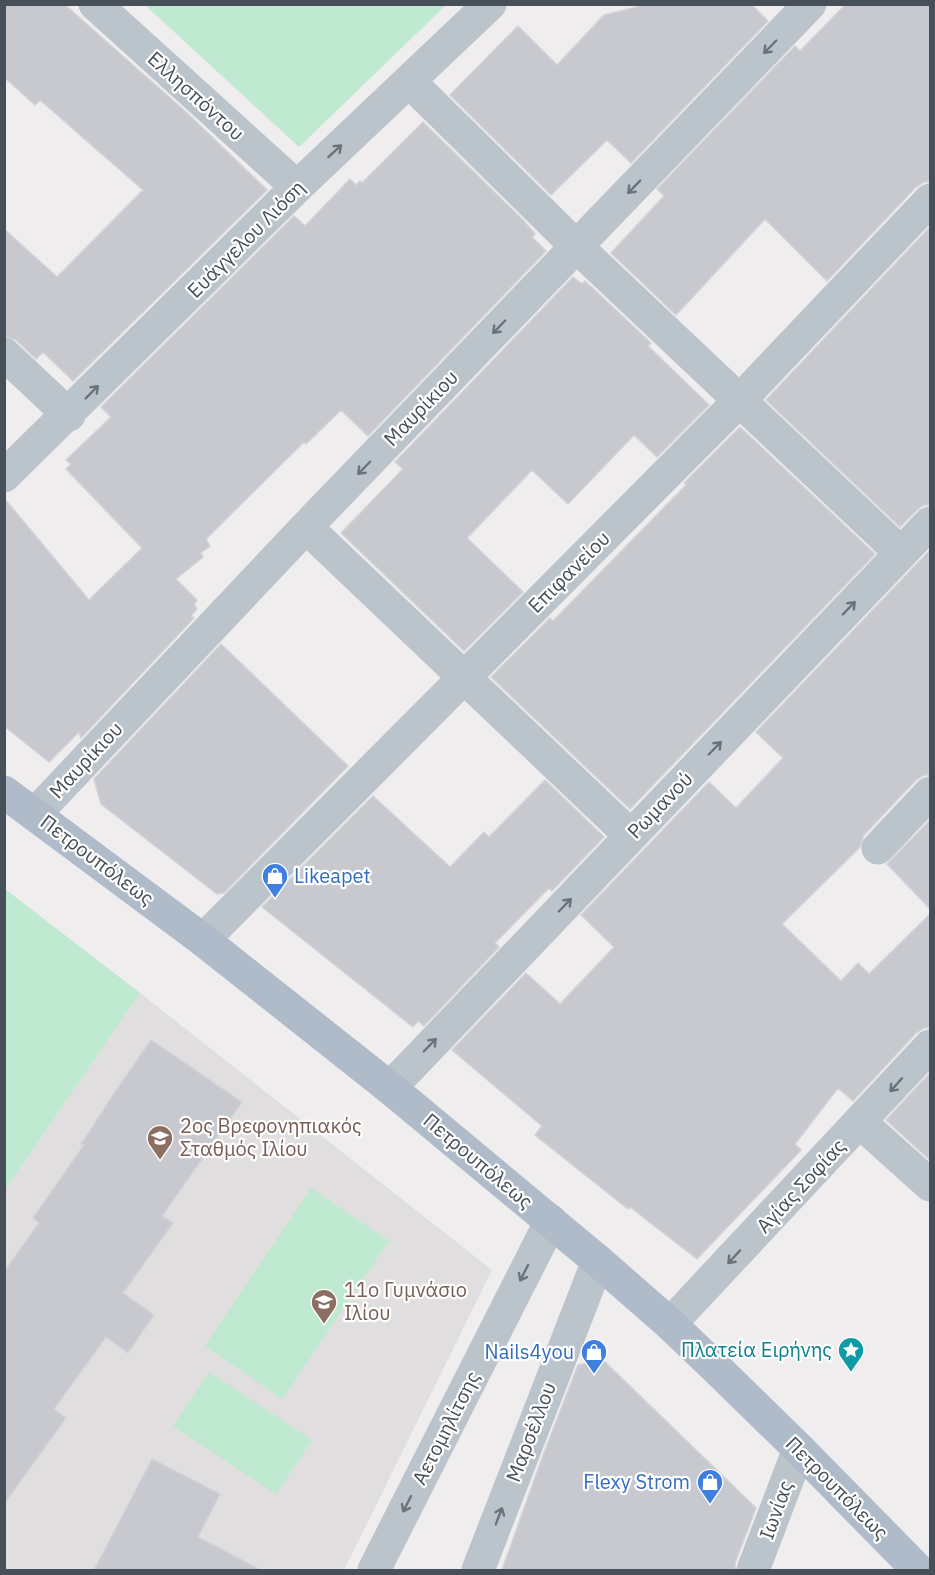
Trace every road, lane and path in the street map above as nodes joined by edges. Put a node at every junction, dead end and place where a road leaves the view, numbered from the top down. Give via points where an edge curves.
1 (94, 4) edge
2 (490, 4) edge
3 (810, 4) edge
4 (410, 82) junction
5 (297, 187) junction
6 (930, 200) edge
7 (576, 247) junction
8 (4, 354) edge
9 (739, 401) junction
10 (69, 415) junction
11 (4, 476) edge
12 (930, 523) edge
13 (306, 527) junction
14 (901, 553) junction
15 (463, 678) junction
16 (4, 792) edge
17 (930, 793) edge
18 (35, 814) junction
19 (631, 836) junction
20 (878, 848) dead end
21 (203, 940) junction
22 (930, 1046) edge
23 (390, 1088) junction
24 (861, 1123) junction
25 (930, 1185) edge
26 (550, 1221) junction
27 (598, 1261) junction
28 (670, 1324) junction
29 (799, 1449) junction
30 (374, 1570) edge
31 (478, 1570) edge
32 (753, 1570) edge
33 (918, 1570) edge

1 - 5 street, Ελλησπόντου
2 - 4 street, Ευάγγελου Λιόση
3 -> 7 street, Μαυρίκιου
5 -> 4 street, Ευάγγελου Λιόση
4 - 7 street
10 -> 5 street, Ευάγγελου Λιόση
6 - 9 street, Επιφανείου
7 - 9 street
7 -> 13 street, Μαυρίκιου
8 - 10 street
9 - 14 street
9 - 15 street, Επιφανείου
10 - 11 street, Ευάγγελου Λιόση
12 - 14 street, Ρωμανού
13 - 15 street
13 - 18 street, Μαυρίκιου
19 -> 14 street, Ρωμανού
15 - 19 street
15 - 21 street, Επιφανείου
16 - 18 main road, Πετρουπόλεως
17 - 20 street
18 - 21 main road, Πετρουπόλεως
23 -> 19 street, Ρωμανού
21 - 23 main road, Πετρουπόλεως
22 -> 24 street, Αγίας Σοφίας
23 - 26 main road, Πετρουπόλεως
24 - 25 street
24 -> 28 street, Αγίας Σοφίας
26 - 27 main road, Πετρουπόλεως
26 -> 30 street, Αετομηλίτσης
27 - 28 main road, Πετρουπόλεως
31 -> 27 street, Μαρσέλλου
28 - 29 main road, Πετρουπόλεως
29 - 32 street, Ιωνίας
29 - 33 main road, Πετρουπόλεως

